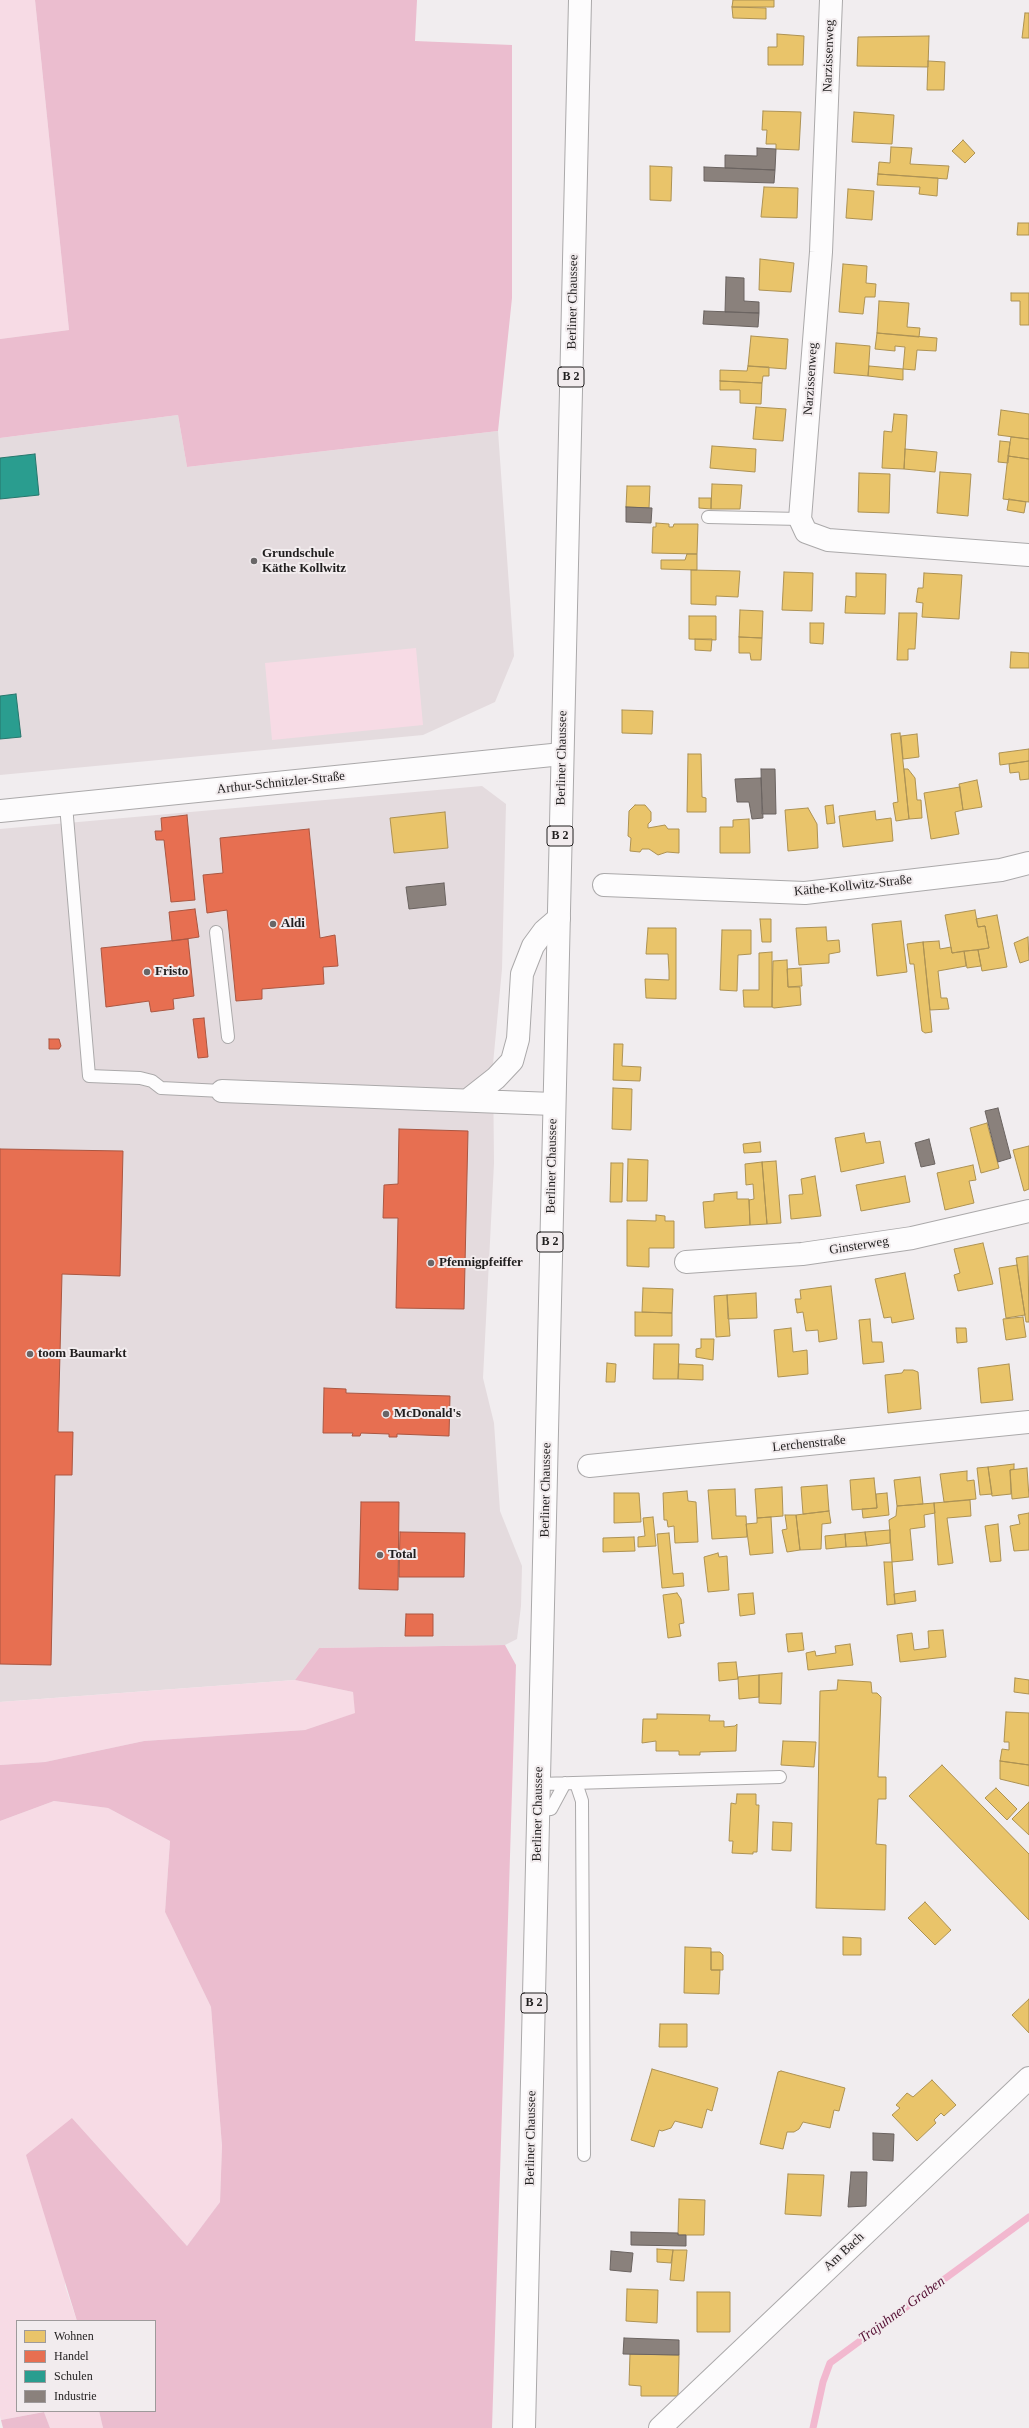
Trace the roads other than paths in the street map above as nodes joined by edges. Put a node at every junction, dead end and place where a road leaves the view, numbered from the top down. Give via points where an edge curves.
1 (580, 0) edge
2 (831, 0) edge
3 (708, 517) dead end
4 (800, 519) junction
5 (1029, 554) edge
6 (562, 754) junction
7 (66, 805) junction
8 (0, 811) edge
9 (1029, 863) edge
10 (604, 885) dead end
11 (558, 918) junction
12 (216, 932) dead end
13 (228, 1037) dead end
14 (222, 1091) joint
15 (468, 1100) junction
16 (553, 1104) junction
17 (1029, 1211) edge
18 (686, 1262) dead end
19 (1029, 1422) edge
20 (589, 1466) dead end
21 (780, 1777) dead end
22 (570, 1783) junction
23 (539, 1784) junction
24 (539, 1810) junction
25 (1029, 2078) edge
26 (584, 2155) dead end
27 (524, 2428) edge
28 (660, 2428) edge

1 - 6 street, Berliner Chaussee / B 2
2 - 4 street, Narzissenweg via 821,252
3 - 4 lane
4 - 5 street via 806,532 828,540
6 - 7 street, Arthur-Schnitzler-Straße
6 - 11 street, Berliner Chaussee / B 2
7 - 8 street, Arthur-Schnitzler-Straße
7 - 14 lane via 89,1076 140,1078 152,1081 161,1088
9 - 10 street, Käthe-Kollwitz-Straße via 1000,870 805,893
11 - 15 street via 533,946 522,974 518,1039 512,1061 496,1078
11 - 16 street, Berliner Chaussee / B 2
12 - 13 lane
14 - 15 street
15 - 16 street
16 - 23 street, Berliner Chaussee / B 2
17 - 18 street, Ginsterweg via 912,1238 810,1253
19 - 20 street, Lerchenstraße
21 - 22 lane
22 - 23 lane
22 - 24 lane via 551,1809
22 - 26 lane via 582,1801
23 - 24 street, Berliner Chaussee / B 2
24 - 27 street, Berliner Chaussee / B 2
25 - 28 street, Am Bach

